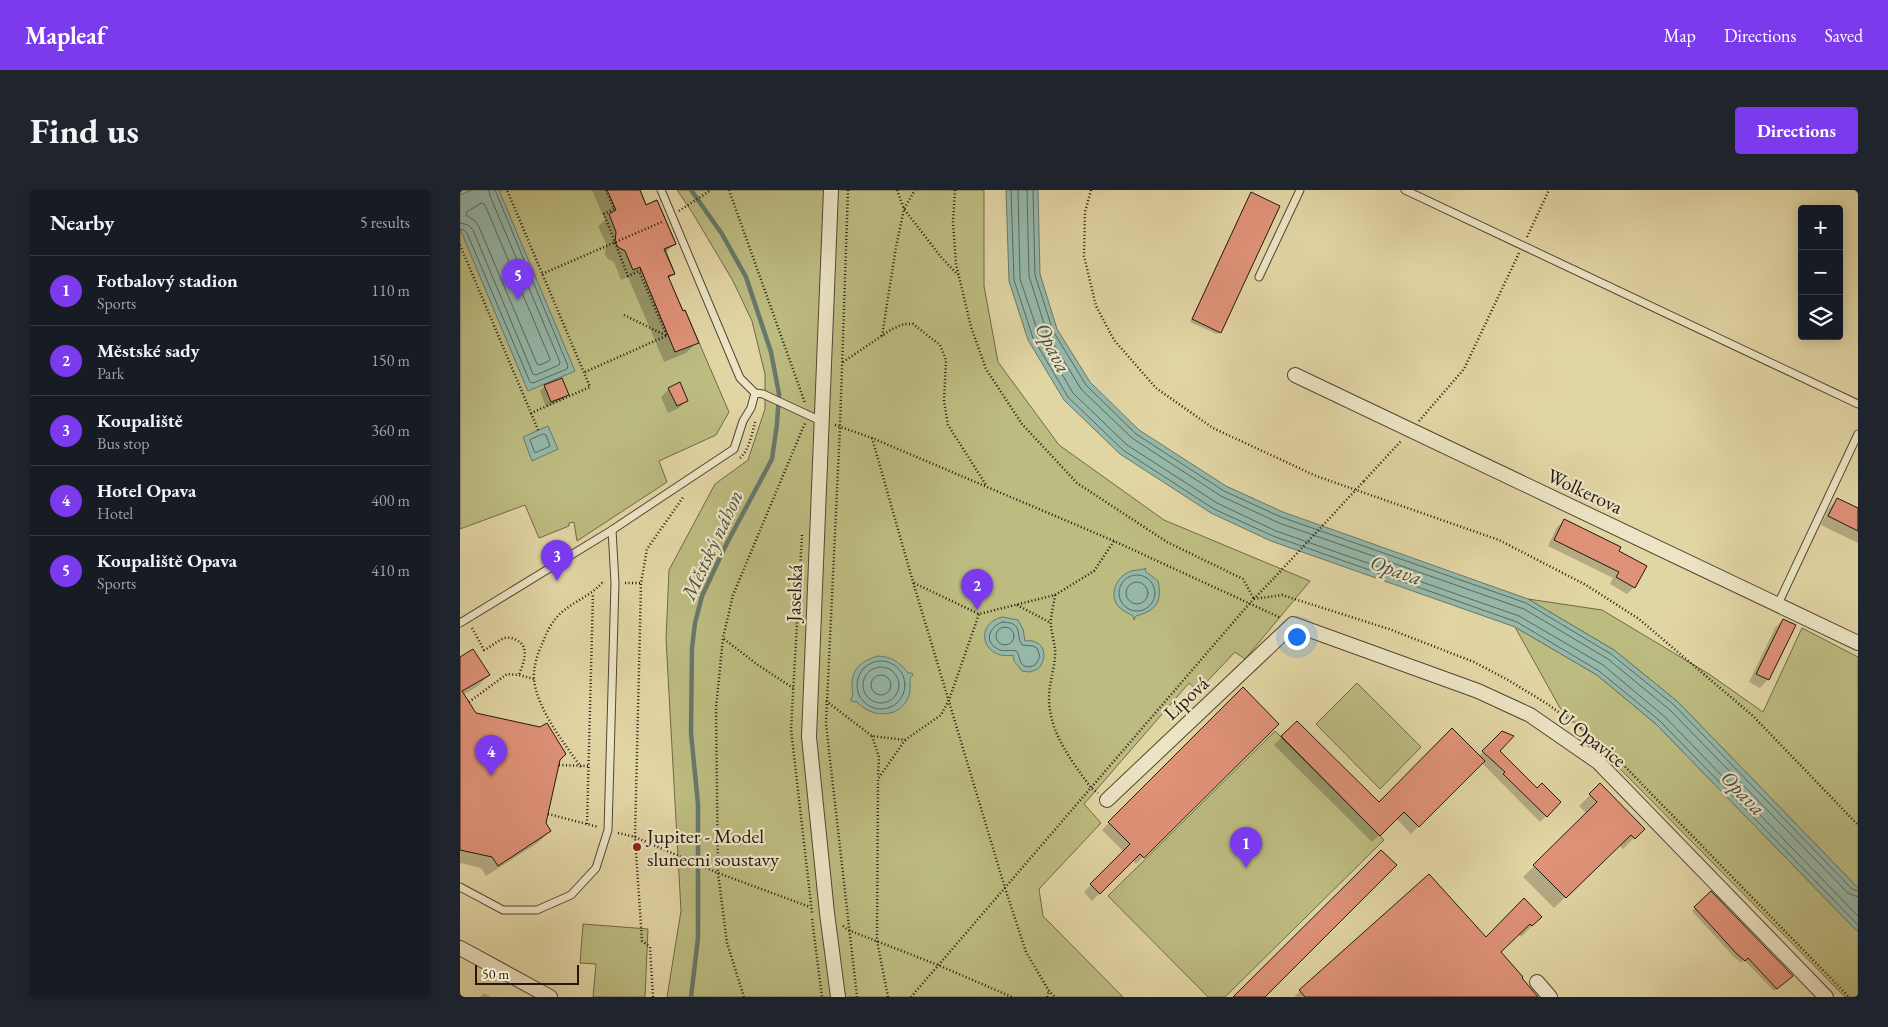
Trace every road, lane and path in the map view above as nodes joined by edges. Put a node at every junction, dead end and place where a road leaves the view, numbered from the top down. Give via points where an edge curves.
1 (507, 190) edge
2 (606, 190) edge
3 (661, 190) edge
4 (711, 190) edge
5 (729, 190) edge
6 (831, 190) edge
7 (848, 190) edge
8 (897, 190) edge
9 (915, 190) edge
10 (955, 190) edge
11 (1091, 190) edge
12 (1300, 190) edge
13 (1405, 190) edge
14 (1549, 190) edge
15 (904, 209) junction
16 (673, 217) junction
17 (615, 242) junction
18 (460, 245) edge
19 (1523, 246) junction
20 (542, 274) junction
21 (959, 276) junction
22 (1259, 277) dead end
23 (624, 316) dead end
24 (667, 336) junction
25 (882, 337) junction
26 (842, 362) junction
27 (585, 372) junction
28 (1295, 375) dead end
29 (755, 393) junction
30 (1858, 404) edge
31 (531, 413) junction
32 (815, 418) junction
33 (755, 422) dead end
34 (840, 427) junction
35 (538, 430) dead end
36 (1410, 430) junction
37 (1858, 434) edge
38 (872, 438) junction
39 (735, 461) dead end
40 (986, 486) junction
41 (690, 492) dead end
42 (612, 530) junction
43 (1114, 541) junction
44 (913, 582) junction
45 (615, 583) junction
46 (642, 583) junction
47 (593, 593) junction
48 (1055, 595) junction
49 (1254, 599) junction
50 (1249, 604) junction
51 (1778, 604) junction
52 (1016, 605) junction
53 (979, 614) junction
54 (467, 619) junction
55 (460, 623) edge
56 (1051, 623) junction
57 (1293, 624) junction
58 (723, 638) junction
59 (1858, 643) edge
60 (519, 675) junction
61 (534, 679) junction
62 (810, 694) junction
63 (949, 700) junction
64 (827, 701) junction
65 (469, 702) dead end
66 (872, 736) junction
67 (905, 740) junction
68 (559, 765) dead end
69 (588, 766) junction
70 (581, 767) junction
71 (878, 779) junction
72 (1091, 788) junction
73 (1107, 800) joint
74 (548, 814) dead end
75 (587, 824) junction
76 (1858, 825) edge
77 (608, 830) junction
78 (634, 837) junction
79 (718, 874) junction
80 (460, 887) edge
81 (1005, 888) junction
82 (827, 913) junction
83 (848, 930) junction
84 (877, 941) junction
85 (460, 948) edge
86 (938, 965) junction
87 (1537, 982) dead end
88 (1049, 991) junction
89 (550, 997) edge
90 (653, 997) edge
91 (744, 997) edge
92 (838, 997) edge
93 (857, 997) edge
94 (888, 997) edge
95 (910, 997) edge
96 (1012, 997) edge
97 (1047, 997) edge
98 (1055, 997) edge
99 (1550, 997) edge
100 (1826, 997) edge
101 (1849, 997) edge

1 - 20 path
2 - 17 path via 614,209 604,214
3 - 16 lane
4 - 16 path
5 - 32 path
6 - 32 street, Jaselská
7 - 26 path
8 - 15 path
9 - 15 path
10 - 21 path via 953,222
11 - 76 path via 1085,212 1084,256 1096,306 1114,340 1156,388 1213,428 1316,476 1500,540 1586,585 1639,619 1753,716
12 - 22 lane
13 - 19 lane
14 - 19 path
15 - 21 path
15 - 25 path
16 - 17 path
16 - 29 lane via 740,378
17 - 20 path
17 - 24 path via 628,276 640,270
18 - 31 path
19 - 30 lane
19 - 36 path via 1464,369
20 - 27 path
21 - 49 path via 971,327 986,368 1022,424 1077,483 1167,542 1244,579
23 - 24 path
24 - 27 path
25 - 26 path
25 - 40 path via 904,324 914,324 940,345 946,360 944,401 948,426
26 - 34 path
27 - 31 path via 590,387
28 - 36 street, Wolkerova
29 - 32 lane
29 - 42 lane via 734,449
31 - 35 path
32 - 34 path
32 - 58 path via 733,595
32 - 62 street, Jaselská
33 - 39 path via 743,456
34 - 38 path
34 - 64 path
36 - 49 path, bridge
36 - 51 street, Wolkerova
37 - 51 lane
38 - 40 path
38 - 44 path
40 - 43 path
41 - 46 path via 683,497 647,549
42 - 45 lane
42 - 54 lane
43 - 48 path via 1094,571
43 - 50 path
44 - 53 path
44 - 63 path
45 - 46 path
45 - 47 path via 602,583
45 - 77 lane
46 - 78 path
47 - 61 path via 562,612 548,630 538,653
47 - 69 path
48 - 52 path
48 - 56 path
49 - 50 path
49 - 101 path via 1282,595 1389,628 1474,662 1546,704 1616,756
50 - 57 path
50 - 72 path
51 - 59 street, Wolkerova
52 - 53 path
52 - 56 path
53 - 63 path
54 - 55 lane
54 - 60 path via 484,650 505,638 520,641 525,658
56 - 72 path via 1055,656 1049,700 1051,714 1061,744
57 - 73 street, Lípová
57 - 100 street, U Opavice via 1487,695 1530,716 1598,762
58 - 62 path via 758,665 794,688
58 - 79 path via 716,708
60 - 61 path
60 - 65 path via 507,674
61 - 70 path via 540,702 559,737
62 - 64 path
62 - 82 street, Jaselská via 809,737
63 - 67 path via 941,715
63 - 81 path
64 - 66 path
64 - 83 path via 826,724
66 - 67 path
66 - 71 path via 879,757
67 - 71 path
68 - 70 path
69 - 70 path
69 - 75 path
71 - 84 path
72 - 73 path
72 - 81 path
74 - 75 path
75 - 77 path
77 - 78 path
77 - 80 lane via 596,868 571,895 537,910 503,910
78 - 79 path
78 - 90 path via 642,941 650,947
79 - 82 path
79 - 91 path via 727,943
81 - 86 path
81 - 88 path via 1026,952
82 - 83 path
82 - 92 street, Jaselská
83 - 84 path
83 - 93 path
84 - 86 path
84 - 94 path
85 - 89 street
86 - 95 path
86 - 96 path
87 - 99 street
88 - 97 path
88 - 98 path

